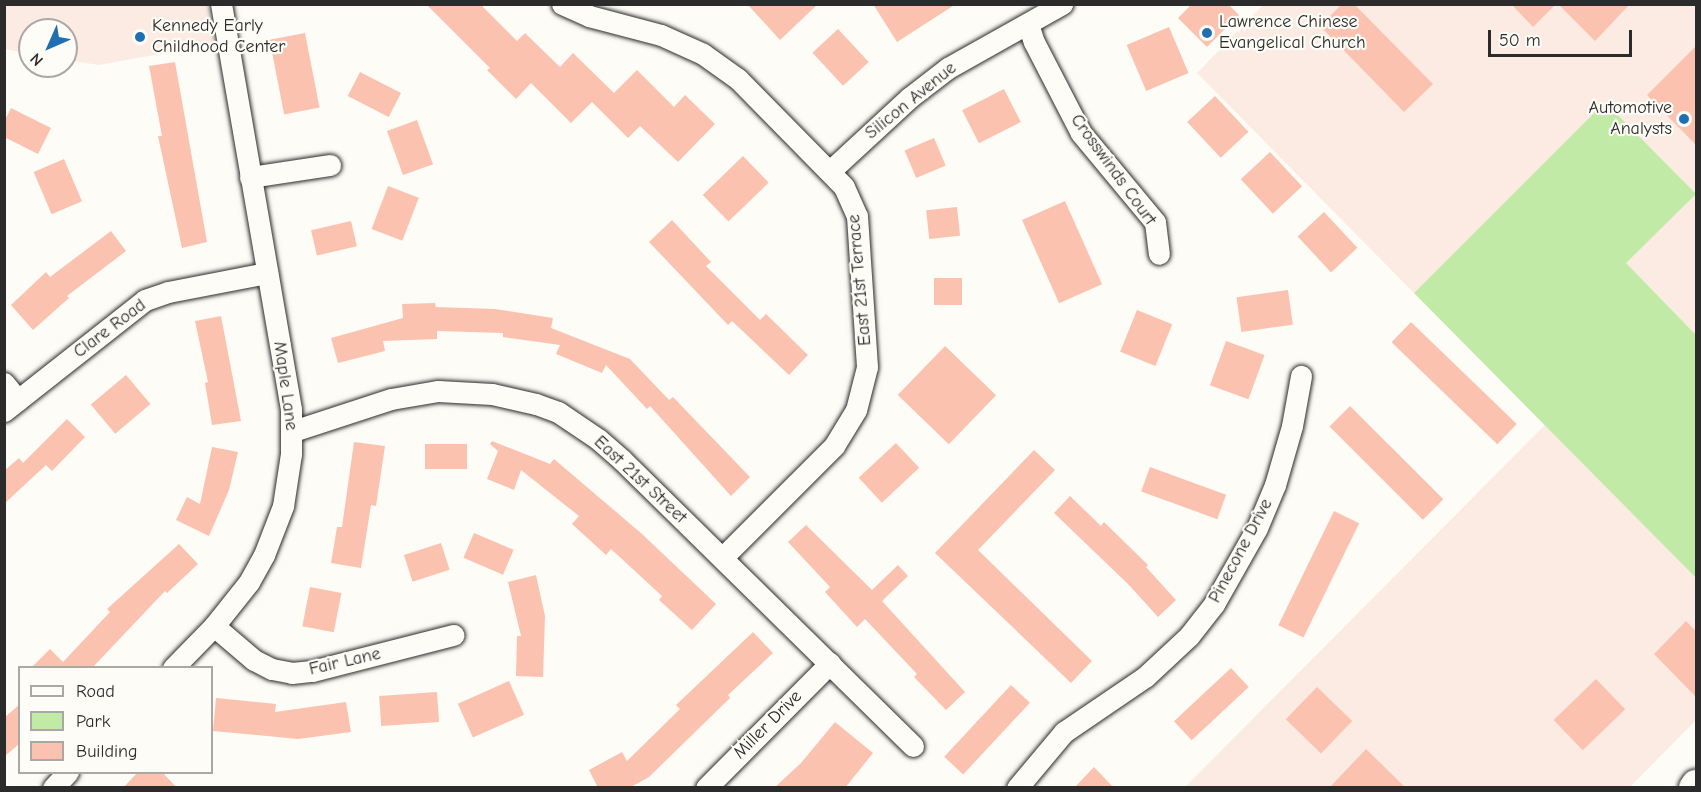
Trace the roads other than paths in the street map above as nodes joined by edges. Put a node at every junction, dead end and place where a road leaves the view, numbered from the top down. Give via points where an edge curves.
1 (221, 4) edge
2 (562, 4) edge
3 (1062, 4) edge
4 (1028, 24) junction
5 (330, 165) dead end
6 (830, 171) junction
7 (250, 177) junction
8 (1159, 254) dead end
9 (267, 273) junction
10 (1301, 376) dead end
11 (4, 383) edge
12 (11, 406) edge
13 (293, 431) junction
14 (722, 558) junction
15 (214, 626) junction
16 (453, 635) dead end
17 (831, 663) junction
18 (175, 666) edge
19 (913, 746) dead end
20 (66, 774) edge
21 (53, 788) edge
22 (706, 788) edge
23 (1017, 788) edge

1 - 7 street, Maple Lane
2 - 6 street, East 21st Terrace via 589,16 661,35 703,54 738,79
3 - 4 street, Silicon Avenue
4 - 6 street, Silicon Avenue via 948,68 909,98
4 - 8 street, Crosswinds Court via 1081,133 1155,222
5 - 7 street
6 - 14 street, East 21st Terrace via 851,198 857,216 867,367 862,392 847,428 834,446
7 - 9 street, Maple Lane
9 - 12 street, Clare Road via 145,300
9 - 13 street, Maple Lane
10 - 23 street, Pinecone Drive via 1275,485 1257,528 1214,604 1189,636 1145,677 1064,732
11 - 12 street
13 - 14 street, East 21st Street via 416,394 466,391 536,404 558,412 598,439
13 - 15 street, Maple Lane via 289,475 277,526 249,582
14 - 17 street, East 21st Street
15 - 16 street, Fair Lane via 254,660 292,673
15 - 18 street, Maple Lane
17 - 19 street, East 21st Street
17 - 22 street, Miller Drive
20 - 21 street

